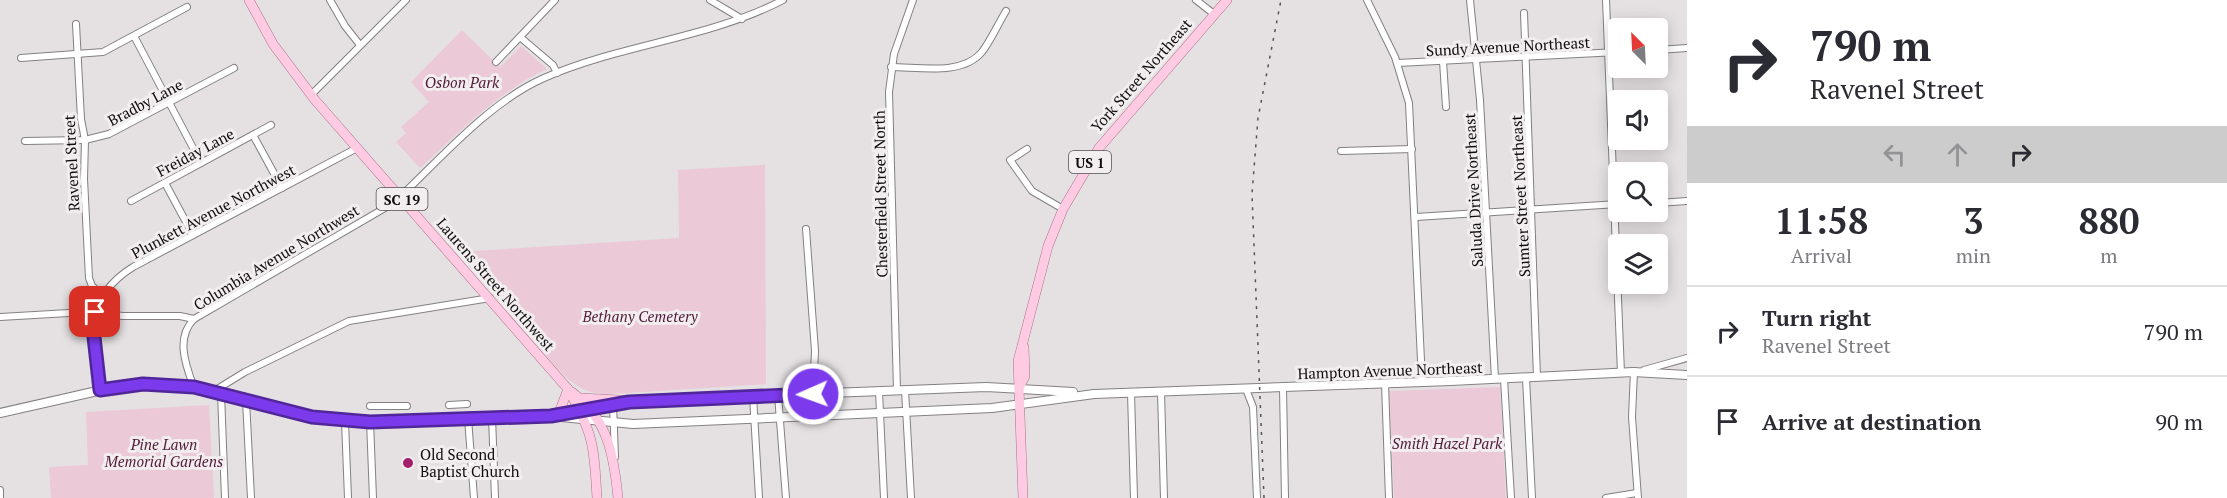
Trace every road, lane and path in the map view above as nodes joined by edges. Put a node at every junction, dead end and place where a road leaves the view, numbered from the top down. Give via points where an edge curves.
1 (249, 0) edge
2 (330, 0) edge
3 (406, 0) edge
4 (555, 0) edge
5 (710, 0) edge
6 (783, 0) edge
7 (913, 0) edge
8 (1196, 0) edge
9 (1227, 0) edge
10 (1366, 0) edge
11 (1470, 0) edge
12 (1606, 0) edge
13 (187, 7) dead end
14 (1006, 11) dead end
15 (1524, 13) dead end
16 (1214, 14) junction
17 (742, 19) junction
18 (76, 24) dead end
19 (1608, 35) edge
20 (134, 36) junction
21 (520, 37) junction
22 (360, 45) junction
23 (1687, 48) edge
24 (1668, 49) edge
25 (1608, 53) edge
26 (78, 55) junction
27 (1526, 57) junction
28 (21, 58) dead end
29 (1477, 59) junction
30 (1443, 61) junction
31 (496, 62) dead end
32 (1398, 63) junction
33 (891, 67) junction
34 (234, 68) dead end
35 (557, 72) junction
36 (1610, 78) edge
37 (311, 95) junction
38 (169, 103) junction
39 (1446, 107) dead end
40 (272, 125) dead end
41 (253, 135) junction
42 (85, 140) junction
43 (25, 141) dead end
44 (357, 148) junction
45 (1027, 149) dead end
46 (1412, 149) junction
47 (1341, 151) dead end
48 (1615, 162) edge
49 (201, 163) junction
50 (165, 183) junction
51 (282, 188) junction
52 (401, 198) junction
53 (131, 201) dead end
54 (1687, 201) edge
55 (1668, 202) edge
56 (1608, 205) edge
57 (1063, 209) junction
58 (1532, 209) junction
59 (1487, 212) junction
60 (1416, 217) junction
61 (1617, 222) edge
62 (806, 229) dead end
63 (193, 235) junction
64 (102, 295) junction
65 (490, 298) junction
66 (95, 312) junction
67 (0, 317) edge
68 (194, 319) junction
69 (1687, 358) edge
70 (1633, 372) junction
71 (1621, 373) junction
72 (1687, 375) edge
73 (1537, 377) junction
74 (1526, 378) junction
75 (1499, 379) junction
76 (1422, 382) junction
77 (1385, 383) junction
78 (194, 387) junction
79 (1019, 388) junction
80 (1283, 388) junction
81 (568, 389) junction
82 (1246, 389) junction
83 (100, 390) junction
84 (901, 390) junction
85 (879, 391) junction
86 (218, 392) junction
87 (1161, 392) junction
88 (1131, 393) junction
89 (813, 394) junction
90 (1094, 394) junction
91 (778, 395) junction
92 (753, 396) junction
93 (579, 397) junction
94 (246, 400) junction
95 (636, 401) junction
96 (613, 404) junction
97 (449, 405) dead end
98 (1019, 405) junction
99 (370, 406) dead end
100 (388, 406) junction
101 (406, 406) dead end
102 (591, 409) junction
103 (580, 411) junction
104 (906, 411) junction
105 (880, 412) junction
106 (0, 413) edge
107 (555, 415) junction
108 (492, 417) junction
109 (780, 417) junction
110 (465, 418) junction
111 (755, 418) junction
112 (345, 421) junction
113 (388, 421) junction
114 (586, 421) junction
115 (370, 422) junction
116 (601, 422) junction
117 (615, 423) junction
118 (608, 438) junction
119 (593, 440) junction
120 (615, 464) junction
121 (0, 490) edge
122 (1638, 496) edge
123 (0, 498) edge
124 (225, 498) edge
125 (251, 498) edge
126 (348, 498) edge
127 (373, 498) edge
128 (474, 498) edge
129 (495, 498) edge
130 (597, 498) edge
131 (618, 498) edge
132 (759, 498) edge
133 (786, 498) edge
134 (884, 498) edge
135 (911, 498) edge
136 (1023, 498) edge
137 (1134, 498) edge
138 (1164, 498) edge
139 (1257, 498) edge
140 (1285, 498) edge
141 (1389, 498) edge
142 (1511, 498) edge
143 (1532, 498) edge
144 (1606, 498) edge

1 - 37 main road, Laurens Street Northwest / SC 19 via 273,44
2 - 22 street
3 - 22 street
4 - 21 street
5 - 17 street
6 - 17 street, Columbia Avenue Northwest
7 - 33 street, Chesterfield Street North
8 - 16 street
9 - 16 main road, York Street Northeast / US 1
10 - 32 street
11 - 29 street, Saluda Drive Northeast
12 - 19 street
13 - 20 street
14 - 33 street via 982,51 968,63 957,67
15 - 27 street, Sumter Street Northeast
16 - 57 main road, York Street Northeast / US 1 via 1110,133
17 - 35 street, Columbia Avenue Northwest
18 - 26 street, Ravenel Street
20 - 26 street via 103,52
20 - 38 street
21 - 31 street
21 - 35 street
22 - 37 street
23 - 24 street
25 - 27 street, Sundy Avenue Northeast
26 - 28 street
26 - 42 street, Ravenel Street
27 - 29 street, Sundy Avenue Northeast
27 - 58 street, Sumter Street Northeast
29 - 30 street, Sundy Avenue Northeast
29 - 59 street, Saluda Drive Northeast
30 - 32 street, Sundy Avenue Northeast
30 - 39 street
32 - 46 street via 1409,103
33 - 84 street, Chesterfield Street North
34 - 38 street, Bradby Lane
35 - 52 street, Columbia Avenue Northwest via 499,106
36 - 48 street
37 - 44 main road, Laurens Street Northwest / SC 19
38 - 42 street, Bradby Lane via 116,132
38 - 49 street
40 - 41 street, Freiday Lane
41 - 49 street, Freiday Lane
41 - 51 street
42 - 43 street, Bradby Lane
42 - 64 street, Ravenel Street via 89,278
44 - 51 street, Plunkett Avenue Northwest
44 - 52 main road, Laurens Street Northwest / SC 19
45 - 57 street via 1010,160 1032,191
46 - 47 street
46 - 60 street
49 - 50 street, Freiday Lane
50 - 53 street, Freiday Lane
50 - 63 street
51 - 63 street, Plunkett Avenue Northwest
52 - 65 main road, Laurens Street Northwest / SC 19
52 - 68 street, Columbia Avenue Northwest
54 - 55 street
56 - 58 street
57 - 79 main road, York Street Northeast / US 1 via 1043,262 1024,342 1025,376
58 - 59 street
58 - 73 street, Sumter Street Northeast
59 - 60 street
59 - 75 street, Saluda Drive Northeast
60 - 76 street
61 - 71 street
62 - 89 street via 815,351
63 - 64 street, Plunkett Avenue Northwest via 125,272
64 - 66 street, Plunkett Avenue Northwest
65 - 81 main road, Laurens Street Northwest / SC 19
65 - 86 street via 349,321 245,372
66 - 67 street
66 - 68 street
66 - 83 street
68 - 78 street, Columbia Avenue Northwest via 183,341
69 - 70 street
70 - 71 street, Hampton Avenue Northeast
70 - 72 street, Hampton Avenue Northeast
70 - 122 street
71 - 73 street, Hampton Avenue Northeast
73 - 74 street, Hampton Avenue Northeast
74 - 75 street, Hampton Avenue Northeast
74 - 143 street
75 - 76 street, Hampton Avenue Northeast
75 - 142 street
76 - 77 street, Hampton Avenue Northeast
77 - 80 street, Hampton Avenue Northeast
77 - 141 street
78 - 83 street via 143,384
78 - 86 street
79 - 84 street, Hampton Avenue Northeast
79 - 90 street, Hampton Avenue Northeast
79 - 98 main road, York Street Northeast / US 1
80 - 82 street, Hampton Avenue Northeast
80 - 140 street
81 - 93 main road, Laurens Street Northwest / SC 19
81 - 103 main road, Laurens Street Northwest / SC 19
81 - 107 main road
82 - 87 street, Hampton Avenue Northeast
82 - 139 street via 1253,407
83 - 106 street
84 - 85 street, Hampton Avenue Northeast
84 - 104 street, Chesterfield Street North
85 - 89 street, Hampton Avenue Northeast
85 - 105 street
86 - 94 street
86 - 124 street
87 - 88 street, Hampton Avenue Northeast
87 - 138 street
88 - 90 street, Hampton Avenue Northeast
88 - 137 street
89 - 91 street, Hampton Avenue Northeast
90 - 98 street, Hampton Avenue Northeast
91 - 92 street, Hampton Avenue Northeast
91 - 109 street
92 - 95 street, Hampton Avenue Northeast
92 - 111 street
93 - 95 main road
93 - 102 main road, Laurens Street Northwest / SC 19
94 - 112 street
94 - 125 street
95 - 96 street, Hampton Avenue Northeast
96 - 102 street, Hampton Avenue Northeast
96 - 117 street, Laurens Street Northwest
97 - 110 street via 464,404
98 - 104 street, Hampton Avenue Northeast
98 - 136 main road, York Street Northeast / US 1
99 - 100 street
100 - 101 street
100 - 113 street
102 - 103 street, Hampton Avenue Northeast
102 - 116 main road, Laurens Street Northwest / SC 19
103 - 107 street, Hampton Avenue Northeast
103 - 114 main road, Laurens Street Northwest / SC 19
104 - 105 street, Hampton Avenue Northeast
104 - 135 street, Chesterfield Street North
105 - 109 street, Hampton Avenue Northeast
105 - 134 street
107 - 108 street
107 - 114 street, Hampton Avenue Northeast
108 - 110 street
108 - 129 street
109 - 111 street, Hampton Avenue Northeast
109 - 133 street
110 - 113 street
110 - 128 street
111 - 117 street, Hampton Avenue Northeast
111 - 132 street
112 - 115 street
112 - 126 street
113 - 115 street
114 - 116 street, Hampton Avenue Northeast
114 - 119 main road, Laurens Street Northwest / SC 19
115 - 127 street
116 - 117 street, Hampton Avenue Northeast
116 - 118 main road, Laurens Street Northwest / SC 19
117 - 120 street, Laurens Street Northwest
118 - 119 main road
118 - 120 main road, Laurens Street Northwest / SC 19
119 - 130 main road, Laurens Street Northwest / SC 19
120 - 131 main road, Laurens Street Northwest / SC 19
121 - 123 street
122 - 144 street

